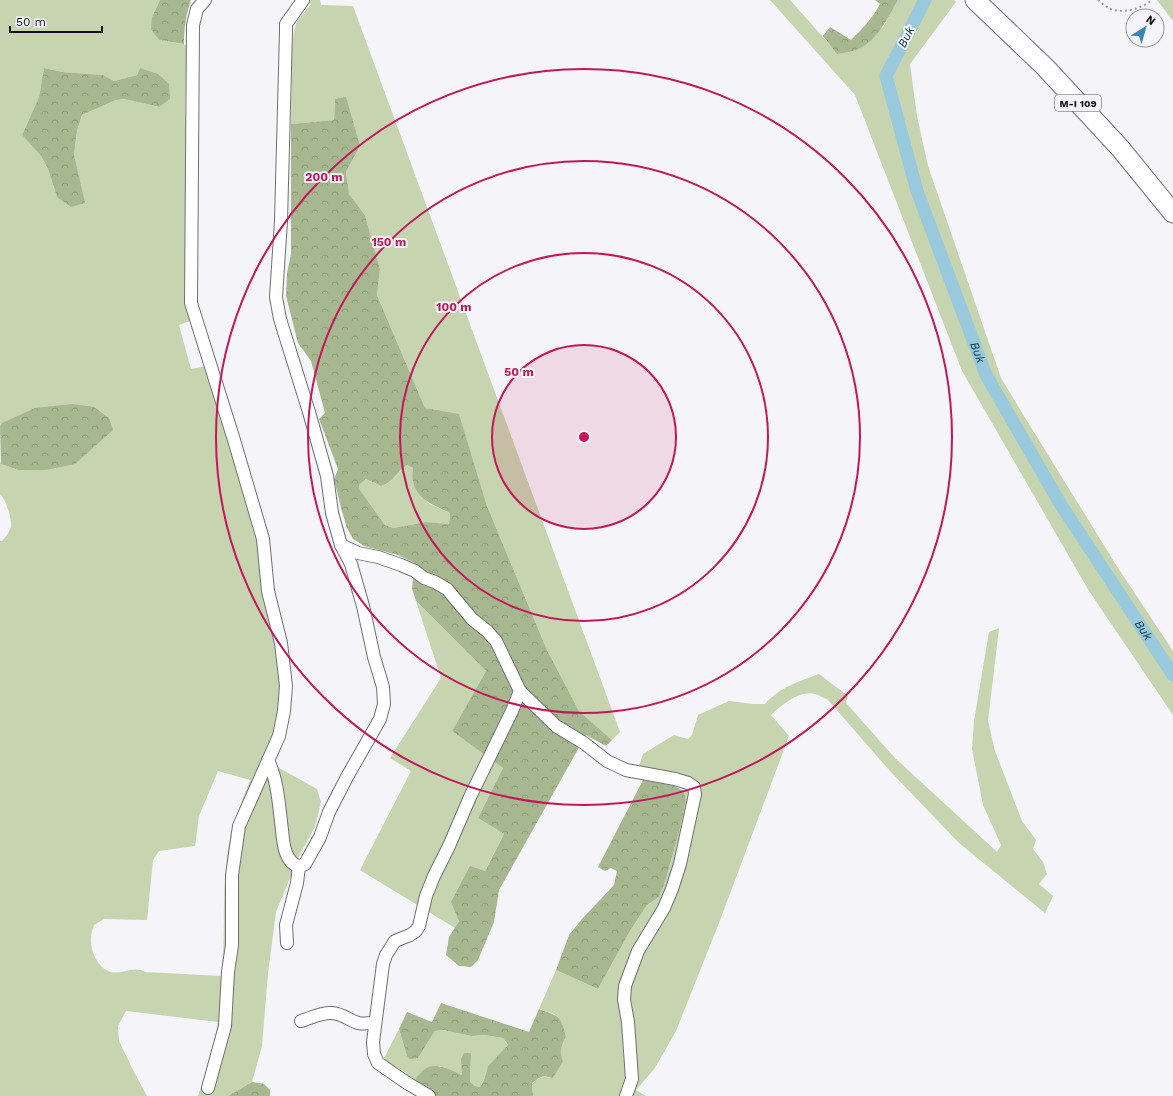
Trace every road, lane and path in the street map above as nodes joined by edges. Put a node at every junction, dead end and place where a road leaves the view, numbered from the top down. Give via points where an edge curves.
1 (204, 0) edge
2 (303, 0) edge
3 (975, 0) edge
4 (1098, 0) edge
5 (1152, 0) edge
6 (1173, 213) edge
7 (341, 545) junction
8 (520, 691) junction
9 (268, 760) junction
10 (300, 866) junction
11 (287, 943) dead end
12 (301, 1022) dead end
13 (375, 1022) junction
14 (208, 1088) dead end
15 (429, 1096) edge
16 (626, 1096) edge

1 - 9 street via 197,9 193,25 191,303 262,539 268,591 281,643 286,686 284,711 279,736
2 - 7 street via 286,24 281,221 276,297 280,319 327,476 332,513
3 - 6 main road, M-I 109 via 1050,73 1120,148
4 - 5 path via 1115,11 1138,8
7 - 8 street via 358,553 401,565 447,589 472,619 496,641
7 - 10 street via 351,564 363,606 383,687 384,704 380,719 329,812 320,837 305,864
8 - 13 street via 434,876 419,926 410,935 394,942 386,954
8 - 16 street via 556,726 607,761 626,770 675,778 694,787 695,794 680,864 672,889 664,908 638,951 625,986 624,1000 632,1079
9 - 10 street via 275,782 284,845 288,858
9 - 14 street via 239,826 232,875 232,945 226,1026
10 - 11 street via 286,925
12 - 13 street via 332,1013 356,1023
13 - 15 street via 373,1042 378,1063

